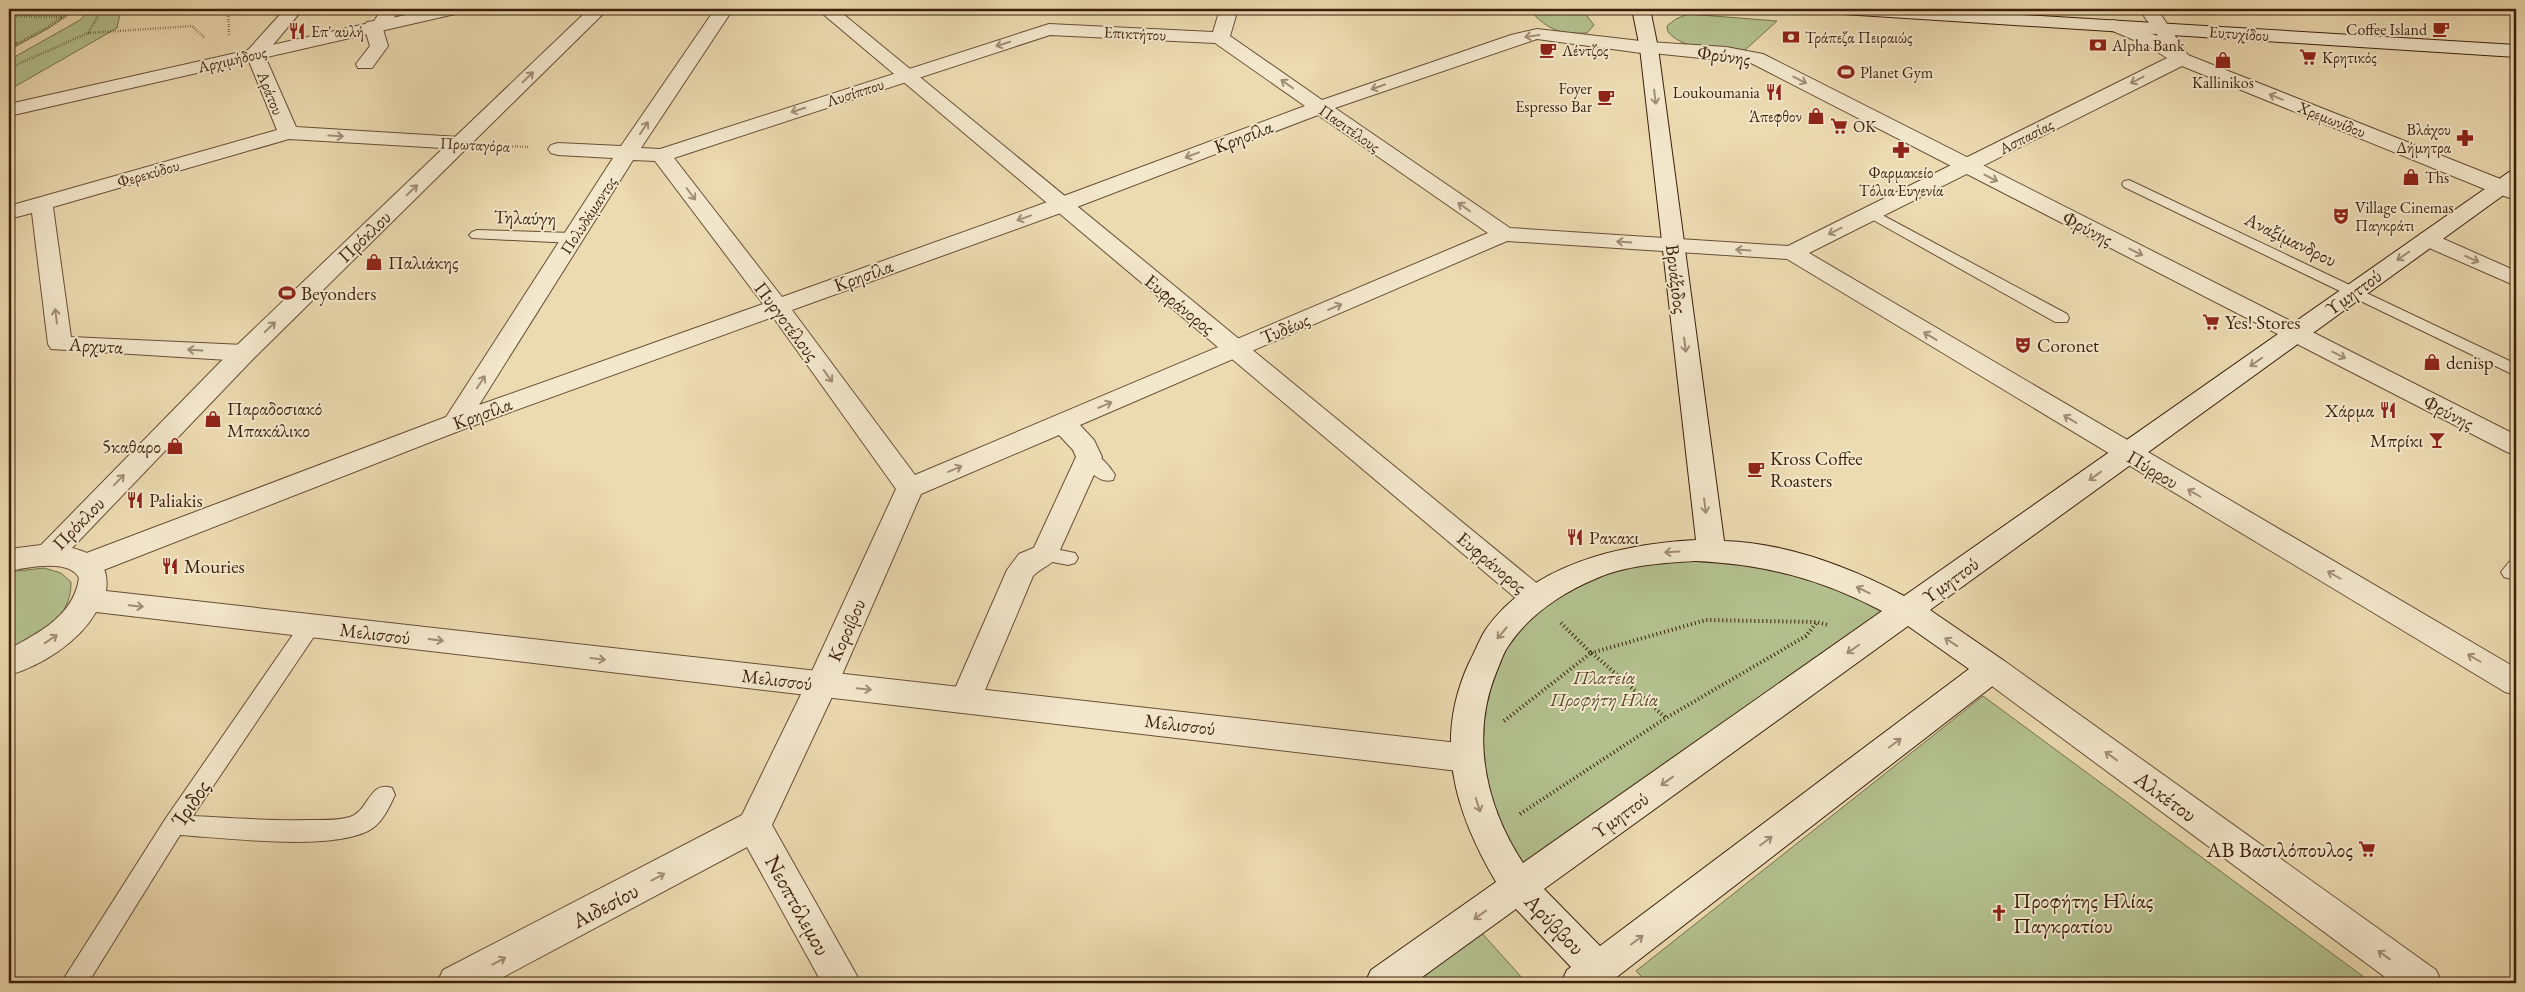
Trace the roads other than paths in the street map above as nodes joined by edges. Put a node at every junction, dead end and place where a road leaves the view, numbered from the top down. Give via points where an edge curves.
1 (294, 9) edge
2 (391, 9) edge
3 (455, 9) edge
4 (599, 9) edge
5 (724, 9) edge
6 (826, 9) edge
7 (1060, 9) edge
8 (1229, 9) edge
9 (1641, 9) edge
10 (1843, 9) edge
11 (2148, 9) edge
12 (1917, 11) edge
13 (377, 25) junction
14 (2114, 25) junction
15 (2162, 28) junction
16 (1049, 29) junction
17 (1220, 38) junction
18 (1649, 48) junction
19 (2516, 51) edge
20 (255, 54) junction
21 (2181, 58) junction
22 (365, 64) dead end
23 (905, 76) junction
24 (1320, 107) junction
25 (9, 110) edge
26 (288, 133) junction
27 (460, 143) junction
28 (558, 149) road end
29 (627, 153) junction
30 (661, 155) junction
31 (1967, 166) junction
32 (2129, 184) dead end
33 (2511, 186) edge
34 (42, 204) junction
35 (1061, 205) junction
36 (9, 213) edge
37 (1871, 214) junction
38 (1504, 234) junction
39 (477, 235) dead end
40 (573, 238) junction
41 (2428, 239) junction
42 (1672, 245) junction
43 (1792, 254) junction
44 (2516, 278) edge
45 (2354, 291) junction
46 (777, 306) junction
47 (2061, 318) dead end
48 (2295, 333) junction
49 (1236, 349) junction
50 (244, 352) junction
51 (2516, 371) edge
52 (454, 423) junction
53 (1062, 423) junction
54 (2516, 446) edge
55 (2127, 453) junction
56 (910, 488) junction
57 (1711, 550) junction
58 (49, 554) junction
59 (9, 560) edge
60 (86, 564) junction
61 (1535, 598) junction
62 (87, 600) junction
63 (1907, 611) junction
64 (310, 626) junction
65 (9, 663) edge
66 (1992, 669) junction
67 (2516, 682) edge
68 (822, 684) junction
69 (966, 700) junction
70 (1466, 743) junction
71 (384, 795) dead end
72 (174, 825) junction
73 (754, 826) junction
74 (1519, 887) junction
75 (1596, 979) edge
76 (74, 983) edge
77 (456, 983) edge
78 (842, 983) edge
79 (1384, 983) edge
80 (2423, 983) edge

1 - 20 street
2 - 13 street
3 - 13 street, Αρχιμήδους
27 -> 4 street, Πρόκλου
29 -> 5 street, Πολυδάμαντος
6 - 23 street, Ευφράνορος
7 - 16 street
8 - 17 street
9 - 18 street, Βρυάξιδος
10 - 12 street, Ευτυχίδου
11 - 15 street
12 - 14 street, Ευτυχίδου
13 - 20 street, Αρχιμήδους
13 - 22 street via 379,46
14 - 15 street, Ευτυχίδου
14 - 21 street, Χρεμωνίδου via 2163,46
15 - 19 street, Ευτυχίδου
15 - 21 street
16 - 17 street, Επικτήτου
16 -> 23 street, Λυσίππου
24 -> 17 street, Πασιτέλους
18 -> 24 street, Κρησίλα via 1528,35
18 -> 31 street, Φρύνης via 1756,58
18 -> 42 street, Βρυάξιδος
20 - 25 street, Αρχιμήδους
20 - 26 street, Αράτου
21 -> 31 street, Ασπασίας
33 -> 21 street, Χρεμωνίδου
23 -> 30 street, Λυσίππου
23 - 35 street, Ευφράνορος
24 -> 35 street, Κρησίλα
38 -> 24 street, Πασιτέλους
26 -> 27 street, Πρωταγόρα
26 - 34 street, Φερεκύδου
50 -> 27 street, Πρόκλου
28 - 29 street
29 - 30 street
29 - 40 street, Πολυδάμαντος
30 -> 46 street, Πυργοτέλους
31 - 37 street, Ασπασίας
31 -> 48 street, Φρύνης
32 - 45 lane, Αναξίμανδρου
33 - 41 street, Υμηττού
34 - 36 street, Φερεκύδου
50 -> 34 street, Αρχυτα via 60,344
35 -> 46 street, Κρησίλα
35 - 49 street, Ευφράνορος
37 -> 43 street, Ασπασίας
37 - 47 lane
42 -> 38 street, Τυδέως
49 -> 38 street, Τυδέως
39 - 40 lane, Τηλαύγη
52 -> 40 street, Πολυδάμαντος
41 -> 44 street
41 -> 45 street, Υμηττού
43 -> 42 street
42 -> 57 street, Βρυάξιδος
55 -> 43 street, Πύρρου
45 - 48 street, Υμηττού
45 - 51 lane, Αναξίμανδρου
46 - 52 street, Κρησίλα
46 -> 56 street, Πυργοτέλους
48 -> 54 street, Φρύνης
48 -> 55 street, Υμηττού
53 -> 49 street, Τυδέως
49 - 61 street, Ευφράνορος
58 -> 50 street, Πρόκλου
52 - 60 street, Κρησίλα
56 -> 53 street, Τυδέως
53 - 69 street via 1085,446 1098,466 1056,556 1029,562 1021,570
55 -> 63 street, Υμηττού
67 -> 55 street, Πύρρου
56 - 68 street, Κοροίβου
57 -> 61 street via 1641,554 1585,570
63 -> 57 street via 1832,575 1767,557
58 - 59 street
58 - 60 street via 71,556
60 - 62 street via 93,578
61 -> 70 street via 1498,636 1473,688
62 -> 64 street, Μελισσού
65 -> 62 street via 60,633 80,614
66 -> 63 street, Αλκέτου
63 -> 74 street, Υμηττού
64 -> 68 street, Μελισσού
64 - 72 lane, Ίριδος
75 -> 66 street
80 -> 66 street, Αλκέτου
68 -> 69 street, Μελισσού
68 - 73 street, Κοροίβου
69 - 70 street, Μελισσού
70 -> 74 street via 1476,802 1487,830
71 - 72 lane via 360,825 329,831
72 - 76 lane, Ίριδος
77 -> 73 street, Αιδεσίου
73 - 78 street, Νεοπτόλεμου
74 - 75 street, Αρύββου
74 -> 79 street, Υμηττού

